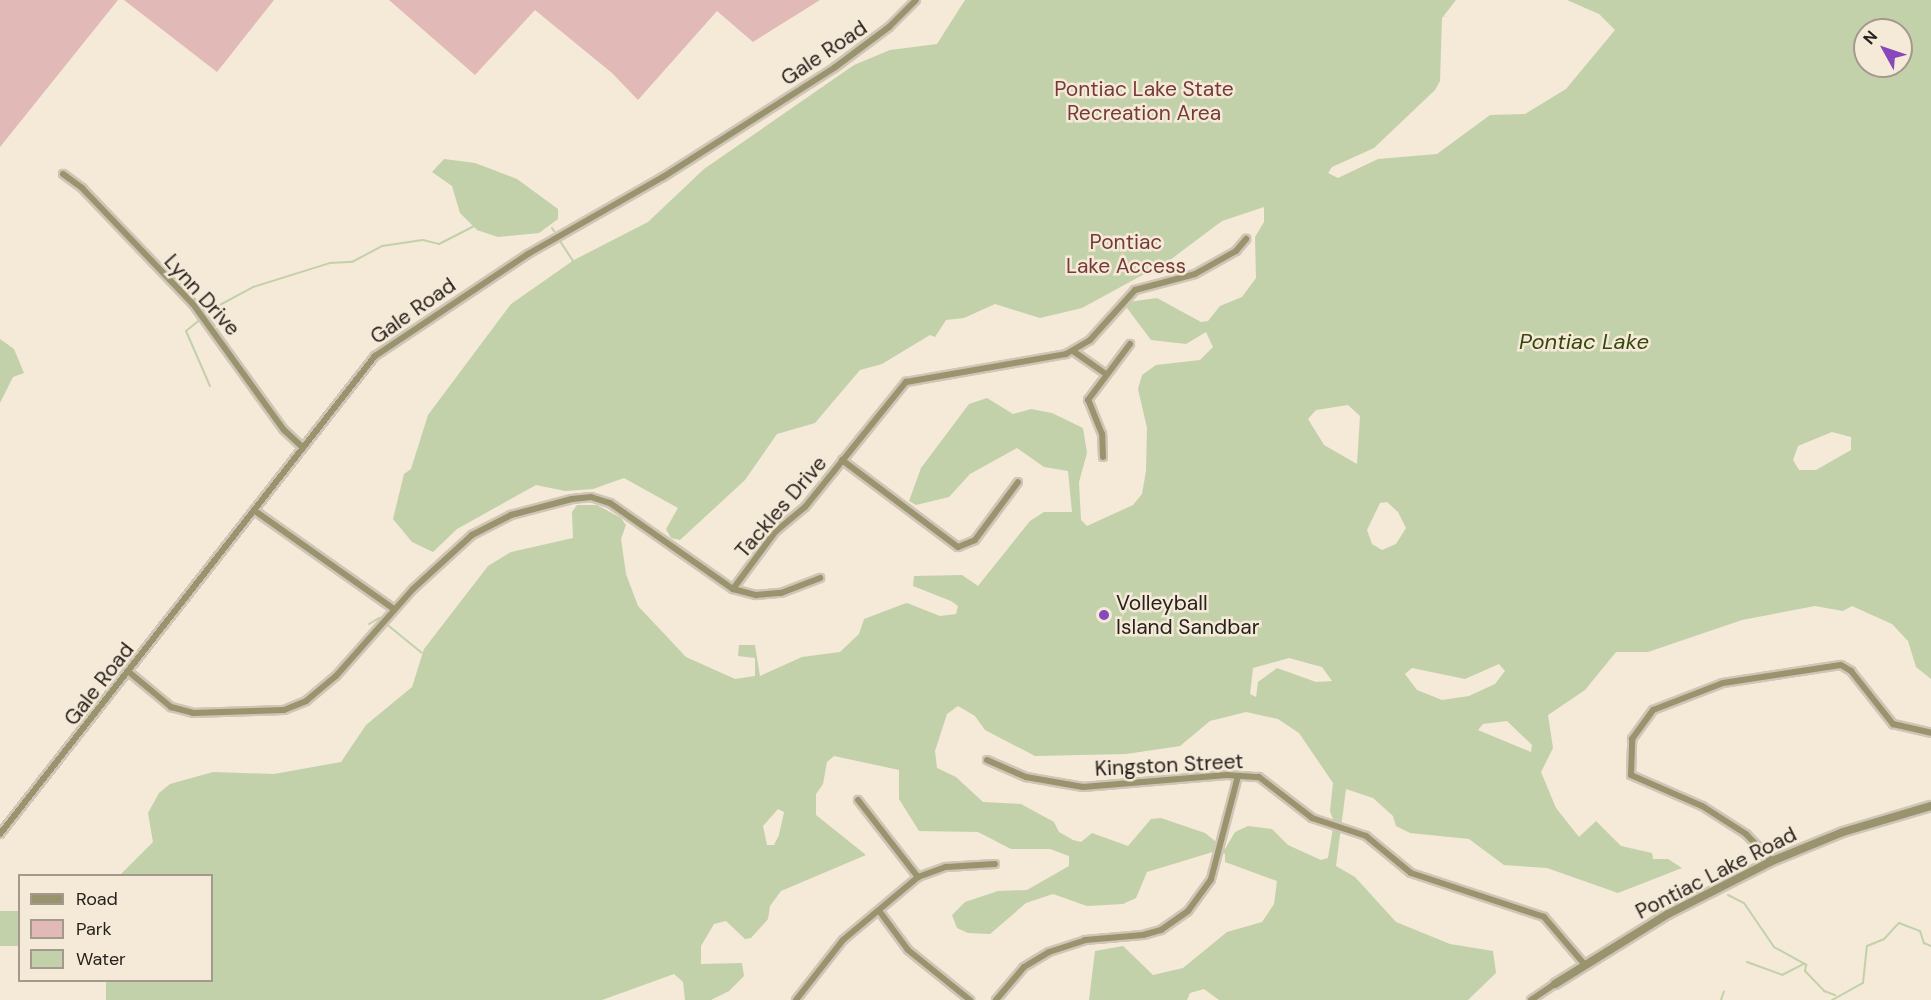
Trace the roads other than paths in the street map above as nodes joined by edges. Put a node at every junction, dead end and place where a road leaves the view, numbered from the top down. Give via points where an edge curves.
1 (916, 0) edge
2 (63, 174) dead end
3 (1246, 238) dead end
4 (1130, 344) dead end
5 (1073, 351) junction
6 (1106, 374) junction
7 (303, 448) junction
8 (1103, 457) dead end
9 (842, 460) junction
10 (1018, 482) dead end
11 (255, 511) junction
12 (820, 578) dead end
13 (733, 589) junction
14 (394, 609) junction
15 (129, 672) junction
16 (1931, 733) edge
17 (987, 760) dead end
18 (1238, 776) junction
19 (858, 800) dead end
20 (1931, 806) edge
21 (0, 834) edge
22 (1773, 861) junction
23 (995, 864) dead end
24 (918, 877) junction
25 (880, 912) junction
26 (1586, 965) junction
27 (1555, 984) joint
28 (796, 1000) edge
29 (970, 1000) edge
30 (996, 1000) edge
31 (1531, 1000) edge

1 - 7 street, Gale Road via 889,27 834,68 389,344
2 - 7 street, Lynn Drive via 82,188 193,304 284,430
3 - 5 street via 1236,251 1196,274 1135,290
4 - 6 street
5 - 6 street
5 - 9 street, Tackles Drive via 906,382
6 - 8 street via 1088,400 1102,434
7 - 11 street, Gale Road
9 - 10 street via 958,547 975,540
9 - 13 street, Tackles Drive via 805,507 775,532
11 - 14 street
11 - 15 street, Gale Road
12 - 13 street via 782,593 756,595
13 - 14 street, Tackles Drive via 610,503 591,497 511,515 472,535
14 - 15 street, Tackles Drive via 321,690 284,710 193,713 171,707
15 - 21 street, Gale Road
16 - 22 street via 1893,724 1851,671 1841,665 1723,683 1653,710 1632,739 1631,775 1717,815
17 - 18 street, Kingston Street via 1026,777 1083,787
18 - 26 street, Kingston Street via 1268,781 1312,818 1366,836 1411,873 1544,917
18 - 30 street via 1218,858 1200,896 1176,921 1143,935 1085,940 1049,952 1024,967
19 - 24 street
20 - 22 street, Pontiac Lake Road via 1843,832
22 - 26 street, Pontiac Lake Road via 1682,906
23 - 24 street via 946,867
24 - 25 street
25 - 28 street via 843,940
25 - 29 street via 908,950
26 - 27 street, Pontiac Lake Road
27 - 31 street, Pontiac Lake Road

